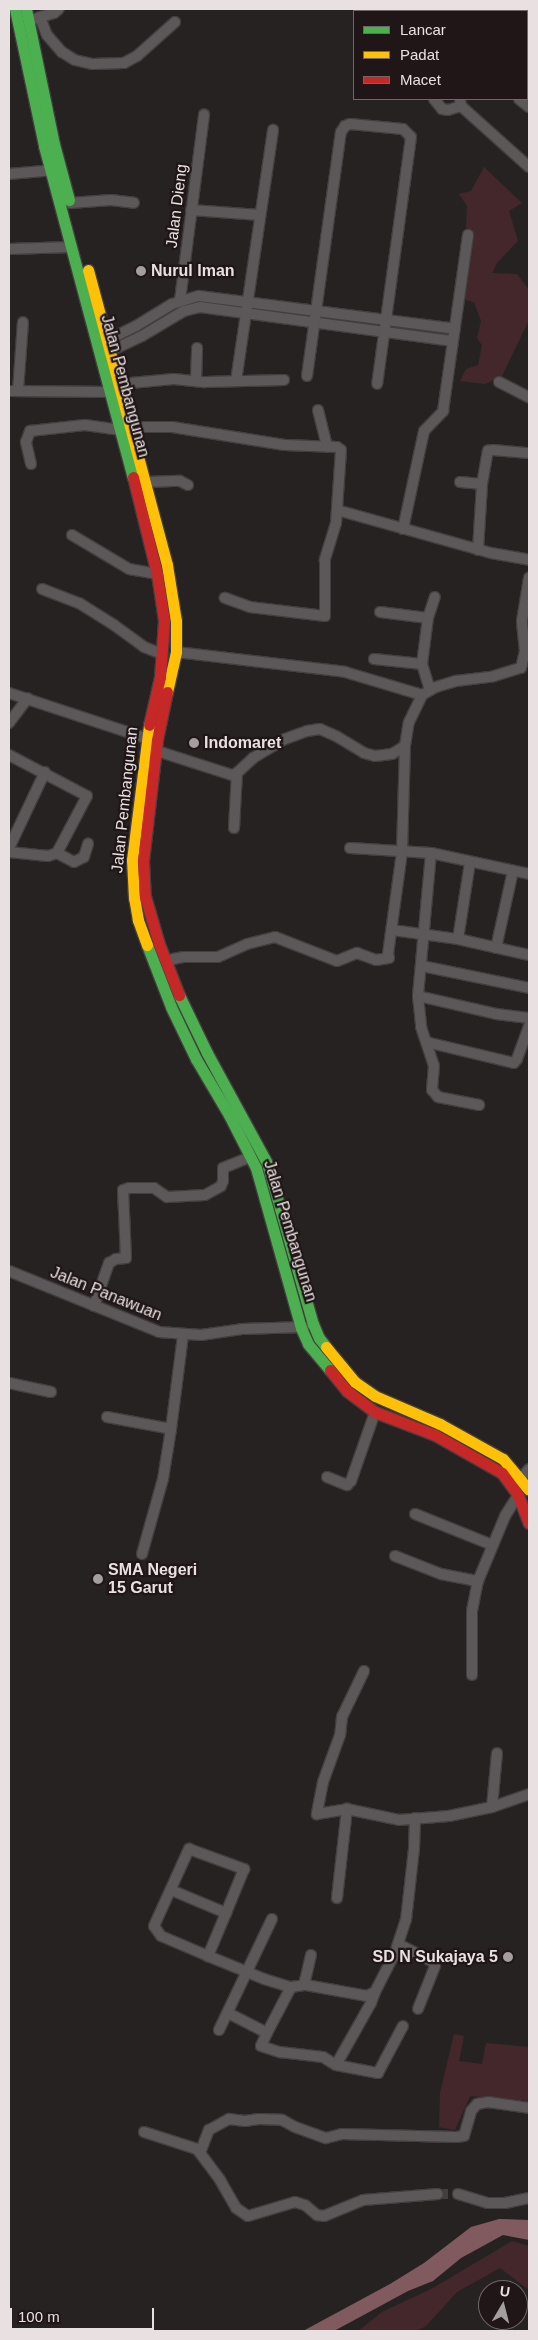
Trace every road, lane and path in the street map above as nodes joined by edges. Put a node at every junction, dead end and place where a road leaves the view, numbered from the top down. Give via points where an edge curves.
1 (15, 9) edge
2 (59, 9) edge
3 (32, 16) edge
4 (175, 22) dead end
5 (435, 100) edge
6 (461, 102) edge
7 (204, 115) dead end
8 (273, 130) dead end
9 (529, 167) edge
10 (56, 170) junction
11 (9, 174) edge
12 (70, 203) junction
13 (134, 203) dead end
14 (191, 210) junction
15 (260, 215) junction
16 (468, 235) dead end
17 (72, 247) junction
18 (9, 249) edge
19 (180, 300) junction
20 (247, 303) junction
21 (316, 311) junction
22 (245, 315) junction
23 (387, 321) junction
24 (23, 322) dead end
25 (314, 322) junction
26 (136, 326) junction
27 (455, 328) junction
28 (385, 332) junction
29 (142, 336) junction
30 (453, 341) junction
31 (104, 348) junction
32 (197, 348) dead end
33 (307, 376) dead end
34 (196, 380) junction
35 (284, 380) dead end
36 (236, 381) junction
37 (498, 382) dead end
38 (120, 384) junction
39 (378, 384) dead end
40 (13, 391) edge
41 (110, 392) junction
42 (529, 397) edge
43 (318, 410) dead end
44 (126, 428) junction
45 (327, 447) junction
46 (529, 453) edge
47 (31, 464) dead end
48 (146, 482) junction
49 (460, 482) dead end
50 (482, 484) junction
51 (188, 485) dead end
52 (337, 510) junction
53 (403, 529) junction
54 (72, 535) dead end
55 (478, 550) junction
56 (529, 560) edge
57 (157, 574) junction
58 (529, 578) edge
59 (42, 589) dead end
60 (435, 597) dead end
61 (226, 598) dead end
62 (380, 612) dead end
63 (428, 618) junction
64 (176, 652) junction
65 (162, 654) junction
66 (374, 659) dead end
67 (422, 664) junction
68 (525, 671) edge
69 (164, 684) junction
70 (9, 693) edge
71 (426, 693) junction
72 (28, 698) junction
73 (9, 723) edge
74 (151, 744) junction
75 (405, 746) junction
76 (9, 755) edge
77 (45, 772) junction
78 (237, 773) junction
79 (234, 828) dead end
80 (88, 844) dead end
81 (9, 848) edge
82 (350, 848) dead end
83 (9, 852) edge
84 (402, 852) junction
85 (57, 853) junction
86 (431, 853) junction
87 (470, 862) junction
88 (513, 871) junction
89 (529, 874) edge
90 (392, 930) junction
91 (423, 934) junction
92 (458, 939) junction
93 (158, 941) junction
94 (147, 945) junction
95 (496, 948) junction
96 (529, 955) edge
97 (167, 964) junction
98 (422, 966) junction
99 (529, 988) edge
100 (418, 996) junction
101 (529, 1018) edge
102 (529, 1026) edge
103 (426, 1042) junction
104 (209, 1070) junction
105 (479, 1105) dead end
106 (250, 1156) junction
107 (9, 1271) edge
108 (94, 1306) junction
109 (312, 1324) junction
110 (301, 1328) junction
111 (183, 1335) junction
112 (9, 1384) edge
113 (50, 1392) dead end
114 (375, 1412) junction
115 (107, 1417) dead end
116 (171, 1429) junction
117 (529, 1468) edge
118 (327, 1477) dead end
119 (521, 1478) junction
120 (529, 1490) edge
121 (518, 1495) junction
122 (415, 1514) dead end
123 (529, 1523) edge
124 (492, 1546) junction
125 (142, 1554) dead end
126 (395, 1556) dead end
127 (478, 1581) junction
128 (364, 1671) dead end
129 (472, 1676) dead end
130 (498, 1753) dead end
131 (529, 1794) edge
132 (492, 1807) junction
133 (347, 1809) junction
134 (415, 1818) junction
135 (171, 1890) junction
136 (337, 1898) dead end
137 (226, 1913) junction
138 (272, 1919) dead end
139 (398, 1944) junction
140 (311, 1955) dead end
141 (208, 1956) junction
142 (248, 1972) junction
143 (306, 1985) junction
144 (290, 1987) junction
145 (375, 1992) junction
146 (418, 2009) dead end
147 (228, 2013) junction
148 (403, 2026) dead end
149 (219, 2030) dead end
150 (267, 2033) junction
151 (336, 2065) junction
152 (529, 2108) edge
153 (144, 2132) dead end
154 (200, 2152) junction
155 (438, 2194) tunnel mouth
156 (458, 2194) tunnel mouth
157 (529, 2198) edge

1 - 10 main road, Jalan Pembangunan
2 - 3 street via 54,13
3 - 4 street via 62,52 93,64 124,63 137,56
3 - 10 main road, Jalan Pembangunan
5 - 6 street via 448,110
6 - 9 street
7 - 14 street, Jalan Dieng
8 - 15 street
10 - 11 street
10 - 12 main road, Jalan Pembangunan
10 - 17 main road, Jalan Pembangunan
12 - 13 street via 112,200
12 - 31 main road, Jalan Pembangunan
14 - 15 street
14 - 19 street, Jalan Dieng
15 - 20 street
16 - 27 street
17 - 18 street
17 - 31 main road, Jalan Pembangunan
19 - 20 street via 205,296
19 - 26 street
20 - 21 street
20 - 22 street
21 - 23 street
21 - 23 street via 342,132 350,124 403,129 411,137
21 - 25 street
22 - 25 street
22 - 29 street via 193,308
22 - 36 street
23 - 27 street
23 - 28 street
24 - 40 street
25 - 28 street
25 - 33 street
26 - 29 street
26 - 31 street
27 - 30 street
28 - 30 street
28 - 39 street
29 - 31 street
30 - 53 street via 443,411 424,431
31 - 38 main road, Jalan Pembangunan
31 - 41 main road, Jalan Pembangunan
32 - 34 street
34 - 36 street
34 - 38 street
35 - 36 street
37 - 42 street
38 - 44 main road, Jalan Pembangunan
40 - 41 street
41 - 44 main road, Jalan Pembangunan
43 - 45 street
44 - 45 street via 172,427 285,445
44 - 47 street via 85,425 30,431 26,442
44 - 48 main road, Jalan Pembangunan
44 - 57 main road, Jalan Pembangunan
45 - 52 street via 337,447 342,453
46 - 50 street via 488,451
48 - 51 street via 180,481
48 - 64 main road, Jalan Pembangunan via 167,565 176,621
49 - 50 street
50 - 55 street
52 - 53 street
52 - 61 street via 325,560 325,616 250,607
53 - 55 street
54 - 57 street via 129,569
55 - 56 street
57 - 65 main road, Jalan Pembangunan via 164,621
58 - 68 street via 522,621
59 - 65 street via 79,603 144,647
60 - 63 street
62 - 63 street
63 - 67 street
64 - 69 main road, Jalan Pembangunan
64 - 71 street via 345,672
65 - 69 main road, Jalan Pembangunan
66 - 67 street
67 - 71 street
68 - 71 street via 456,681
69 - 74 main road, Jalan Pembangunan
70 - 72 street
71 - 75 street via 409,722
72 - 73 street
72 - 74 street
74 - 78 street via 224,774
74 - 93 main road, Jalan Pembangunan via 143,861 145,896
74 - 94 main road, Jalan Pembangunan via 132,860 134,898
75 - 78 street via 392,754 375,756 327,731 307,731 254,758
75 - 84 street
76 - 77 street
77 - 81 street
77 - 85 street via 87,796
78 - 79 street
80 - 85 street via 87,853 79,861 74,862
82 - 84 street
83 - 85 street via 48,856
84 - 86 street
84 - 90 street
86 - 87 street
86 - 91 street
87 - 88 street
87 - 92 street
88 - 89 street
88 - 95 street
90 - 91 street
90 - 97 street via 390,958 382,960 357,953 336,961 275,937 247,944 218,957 183,957
91 - 92 street
91 - 98 street
92 - 95 street
93 - 94 main road
93 - 97 main road, Jalan Pembangunan
94 - 104 main road, Jalan Pembangunan via 171,1007
95 - 96 street
97 - 104 main road, Jalan Pembangunan
98 - 99 street
98 - 100 street
100 - 101 street
100 - 103 street
102 - 103 street via 514,1063
103 - 105 street via 434,1066 434,1094
104 - 106 main road, Jalan Pembangunan
104 - 109 main road, Jalan Pembangunan via 267,1163
106 - 108 street via 223,1168 221,1186 205,1194 167,1198 154,1188 123,1190 126,1258 109,1263
106 - 110 main road, Jalan Pembangunan via 268,1206
107 - 108 street, Jalan Panawuan
108 - 111 street, Jalan Panawuan via 159,1332
109 - 110 street, Jalan Panawuan
109 - 119 main road, Jalan Pembangunan via 319,1338 355,1382 375,1396 478,1444 503,1459
110 - 111 street, Jalan Panawuan
110 - 114 main road, Jalan Pembangunan via 308,1344 347,1391
111 - 116 street
112 - 113 street
114 - 118 street via 351,1481 347,1486
114 - 121 main road, Jalan Pembangunan via 435,1435 472,1454 502,1473
115 - 116 street
116 - 125 street via 163,1479
117 - 119 street
119 - 120 main road, Jalan Pembangunan
121 - 123 main road, Jalan Pembangunan
121 - 124 street
122 - 124 street
124 - 127 street
126 - 127 street via 441,1574
127 - 129 street via 472,1611
128 - 133 street via 342,1717 340,1735 316,1811 320,1814
130 - 132 street
131 - 132 street
132 - 134 street via 449,1816
133 - 134 street via 392,1819
133 - 136 street
134 - 139 street via 406,1920
135 - 137 street
135 - 137 street via 189,1850 244,1869
135 - 141 street via 154,1926 162,1936
137 - 141 street
138 - 142 street
139 - 145 street
139 - 146 street via 435,1966
140 - 143 street
141 - 142 street
142 - 144 street
142 - 147 street
143 - 144 street
143 - 145 street via 367,1996
144 - 150 street
145 - 151 street
147 - 149 street
147 - 150 street
148 - 151 street via 378,2073
150 - 151 street via 261,2046 280,2052 323,2056
152 - 154 street via 488,2102 477,2104 471,2111 464,2136 456,2137 342,2134 326,2138 282,2120 232,2118 209,2130
153 - 154 street
154 - 155 street via 236,2208 248,2216 295,2202 324,2216 363,2200
156 - 157 street via 487,2203

